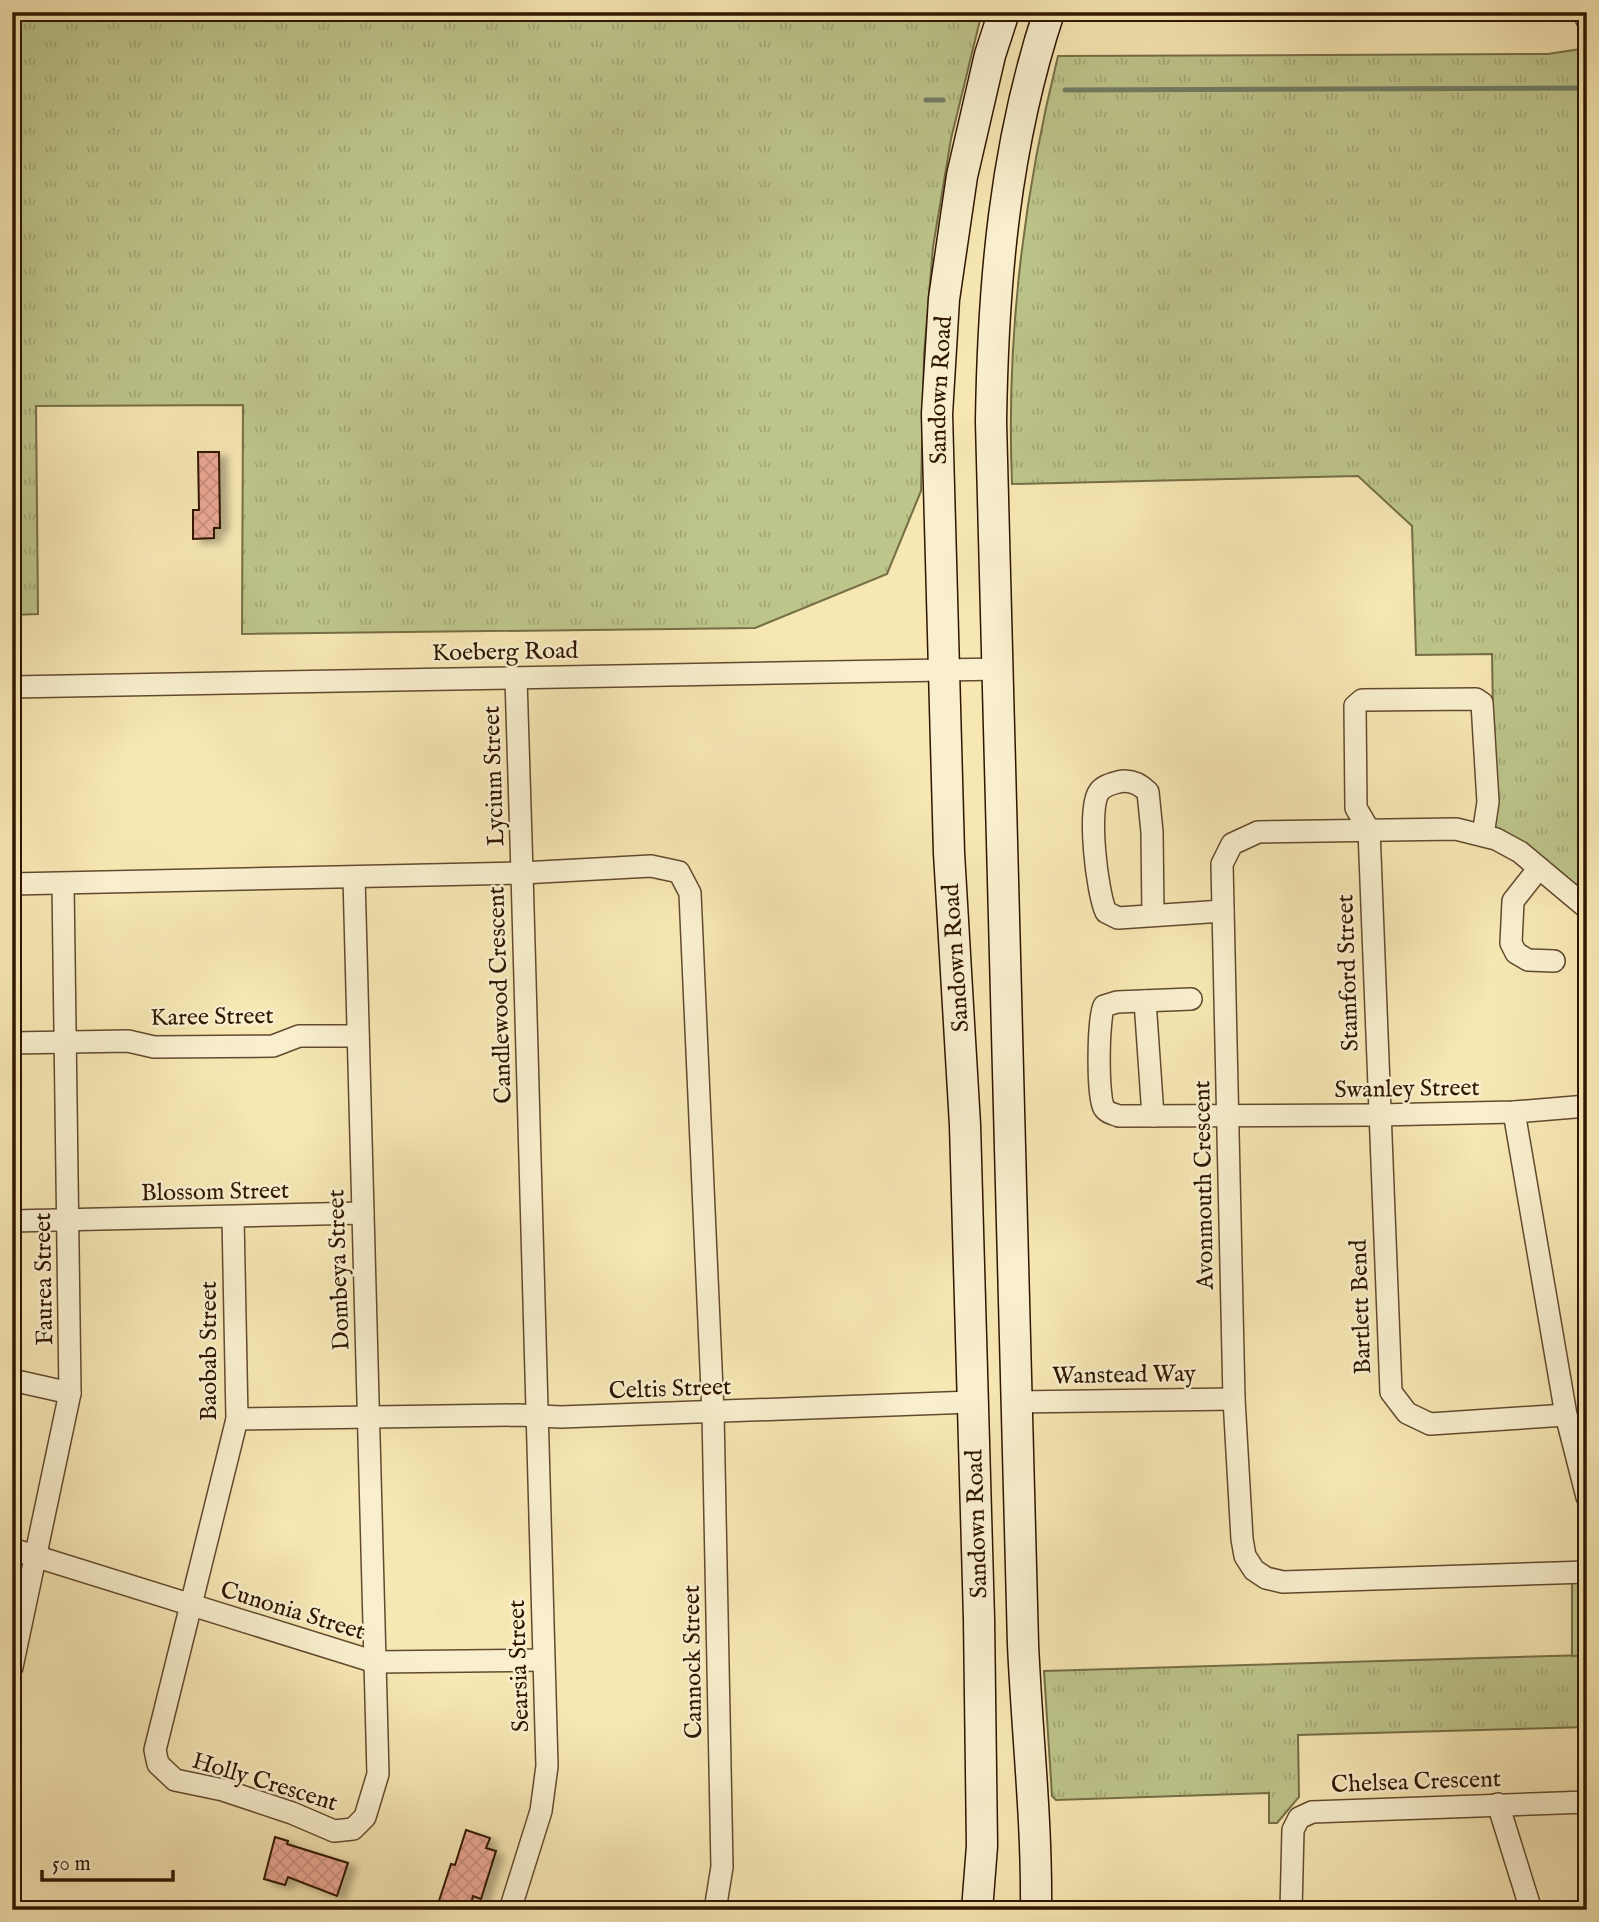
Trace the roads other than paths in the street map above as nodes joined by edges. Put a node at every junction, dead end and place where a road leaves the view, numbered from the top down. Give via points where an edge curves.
1 (1004, 12) edge
2 (1049, 12) edge
3 (1584, 12) edge
4 (1587, 20) edge
5 (943, 669) junction
6 (999, 669) junction
7 (516, 678) junction
8 (12, 687) edge
9 (1369, 830) junction
10 (1483, 835) junction
11 (1539, 868) junction
12 (522, 873) junction
13 (354, 877) junction
14 (12, 884) edge
15 (63, 884) junction
16 (1587, 908) edge
17 (1223, 911) junction
18 (1153, 915) junction
19 (1554, 961) dead end
20 (1191, 999) dead end
21 (1145, 1001) junction
22 (358, 1036) junction
23 (65, 1042) junction
24 (12, 1043) edge
25 (1587, 1106) edge
26 (1514, 1112) junction
27 (1378, 1115) junction
28 (1153, 1116) junction
29 (1229, 1118) junction
30 (363, 1213) junction
31 (233, 1217) junction
32 (68, 1220) junction
33 (12, 1222) edge
34 (12, 1380) edge
35 (70, 1393) junction
36 (1234, 1399) junction
37 (972, 1402) junction
38 (1016, 1402) junction
39 (713, 1413) junction
40 (1566, 1415) junction
41 (537, 1416) junction
42 (368, 1417) junction
43 (237, 1419) junction
44 (1587, 1497) edge
45 (12, 1549) edge
46 (37, 1554) junction
47 (1587, 1572) edge
48 (190, 1605) junction
49 (543, 1660) junction
50 (375, 1662) junction
51 (12, 1667) edge
52 (1587, 1802) edge
53 (1498, 1804) junction
54 (510, 1910) edge
55 (715, 1910) edge
56 (977, 1910) edge
57 (1036, 1910) edge
58 (1291, 1910) edge
59 (1531, 1910) edge

1 - 5 main road, Sandown Road via 962,176 944,299 937,414
2 - 6 main road, Sandown Road via 1013,152 997,263 991,422
3 - 4 street
5 - 6 street, Koeberg Road
5 - 7 street, Koeberg Road
5 - 37 main road, Sandown Road via 965,1125
6 - 38 main road, Sandown Road
7 - 8 street, Koeberg Road
7 - 12 street, Lycium Street
9 - 10 street, Avonmouth Crescent via 1456,829
9 - 10 street via 1356,808 1355,706 1362,700 1476,699 1482,703 1488,802
9 - 17 street, Avonmouth Crescent via 1244,836 1224,860
9 - 27 street, Stamford Street
10 - 11 street, Avonmouth Crescent via 1520,852
11 - 16 street, Avonmouth Crescent
11 - 19 street via 1513,901 1511,943 1516,953 1528,960
12 - 13 street, Candlewood Crescent
12 - 39 street, Cannock Street via 651,866 679,872 690,893
12 - 41 street, Candlewood Crescent
13 - 15 street, Candlewood Crescent
13 - 22 street, Dombeya Street
14 - 15 street, Candlewood Crescent
15 - 23 street, Faurea Street
17 - 18 street
17 - 29 street, Avonmouth Crescent
18 - 18 street via 1118,918 1103,906 1094,803 1098,792 1122,781 1148,792
20 - 21 street, Swanley Street
21 - 28 street
21 - 28 street, Swanley Street via 1111,1003 1101,1012 1101,1100 1104,1108 1119,1116
22 - 23 street, Karee Street via 299,1036 273,1046
22 - 30 street, Dombeya Street
23 - 24 street, Karee Street
23 - 32 street, Faurea Street
25 - 26 street, Swanley Street
26 - 27 street, Swanley Street
26 - 40 street
27 - 29 street, Swanley Street
27 - 40 street, Bartlett Bend via 1389,1384 1395,1400 1407,1413 1438,1425
28 - 29 street, Swanley Street
29 - 36 street, Avonmouth Crescent
30 - 31 street, Blossom Street
30 - 42 street, Dombeya Street
31 - 32 street, Blossom Street
31 - 43 street, Baobab Street
32 - 33 street, Blossom Street
32 - 35 street, Faurea Street
34 - 35 street
35 - 46 street, Faurea Street
36 - 38 street, Wanstead Way
36 - 47 street, Avonmouth Crescent via 1242,1539 1249,1563 1258,1574 1283,1582
37 - 39 street, Celtis Street
37 - 56 main road, Sandown Road via 982,1734
38 - 57 main road, Sandown Road via 1026,1707 1036,1821
39 - 41 street, Celtis Street
39 - 55 street, Cannock Street via 722,1867
40 - 44 street
41 - 42 street, Celtis Street
41 - 49 street, Searsia Street
42 - 43 street, Celtis Street
42 - 50 street, Dombeya Street
43 - 48 street, Baobab Street
45 - 46 street, Cunonia Street
46 - 48 street, Cunonia Street
46 - 51 street, Faurea Street
48 - 50 street, Cunonia Street
48 - 50 street, Holly Crescent via 155,1750 158,1764 175,1780 223,1790 334,1831 345,1832 361,1823 377,1781
49 - 50 street, Cunonia Street
49 - 54 street, Searsia Street via 545,1787 537,1829
52 - 53 street, Chelsea Crescent
53 - 58 street, Chelsea Crescent via 1322,1809 1304,1815 1291,1838
53 - 59 street

